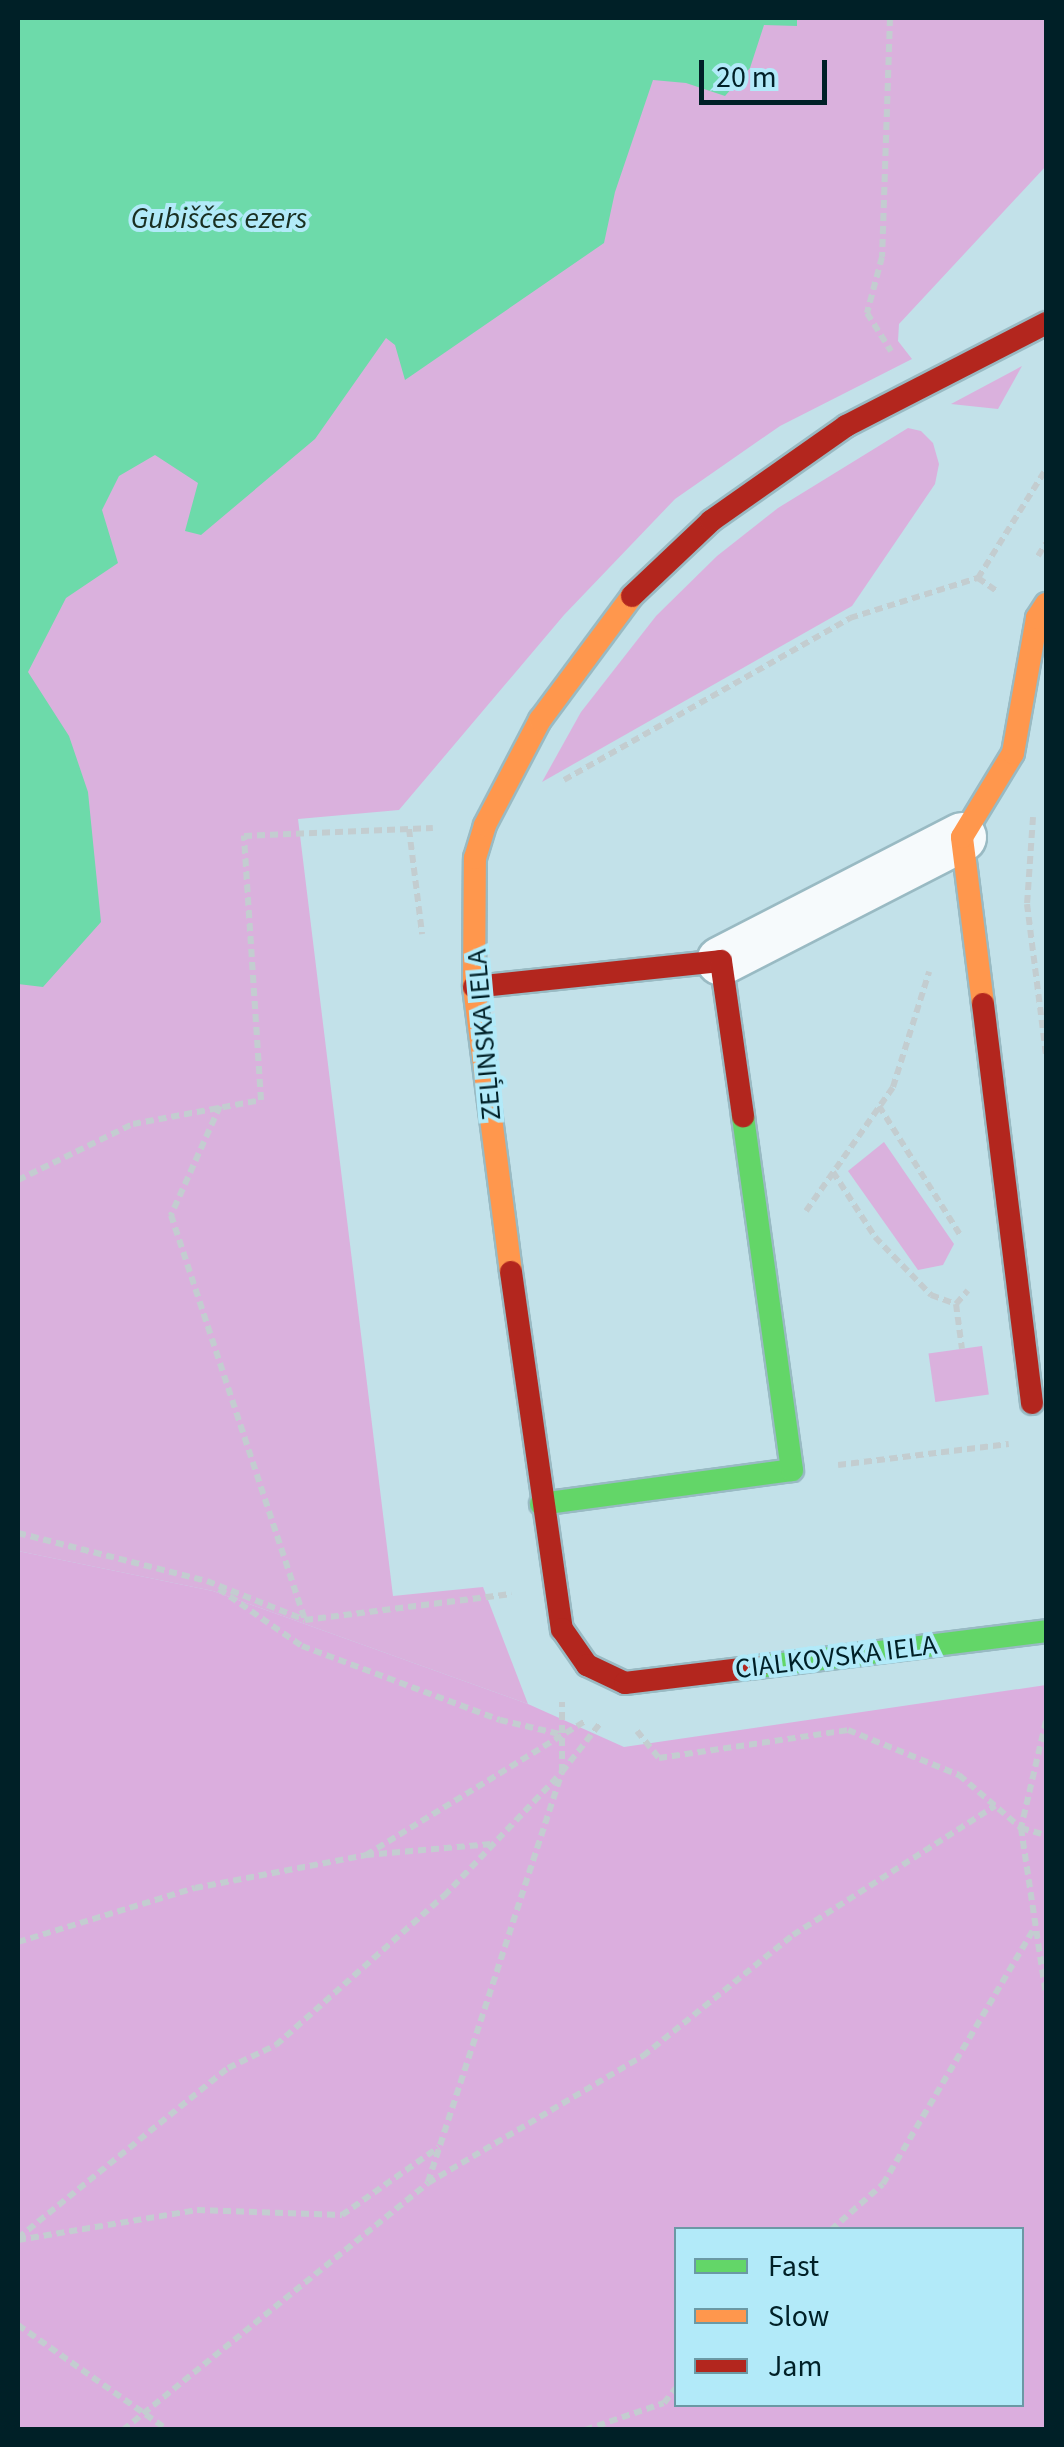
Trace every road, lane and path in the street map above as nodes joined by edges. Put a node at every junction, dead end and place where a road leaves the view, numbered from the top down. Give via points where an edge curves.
1 (890, 18) edge
2 (1046, 323) edge
3 (901, 394) junction
4 (1046, 469) edge
5 (1046, 604) edge
6 (554, 786) dead end
7 (1038, 801) dead end
8 (485, 825) junction
9 (962, 836) junction
10 (721, 961) junction
11 (932, 963) dead end
12 (474, 987) junction
13 (1046, 1055) edge
14 (220, 1106) junction
15 (879, 1106) junction
16 (834, 1172) junction
17 (18, 1180) edge
18 (803, 1214) dead end
19 (962, 1238) dead end
20 (1016, 1270) junction
21 (956, 1304) junction
22 (962, 1349) dead end
23 (1032, 1403) dead end
24 (1027, 1442) dead end
25 (792, 1470) junction
26 (541, 1504) junction
27 (18, 1533) edge
28 (207, 1580) junction
29 (555, 1588) junction
30 (305, 1620) junction
31 (1046, 1631) edge
32 (587, 1665) junction
33 (620, 1694) junction
34 (1046, 1722) edge
35 (560, 1735) junction
36 (562, 1772) junction
37 (995, 1806) junction
38 (1021, 1828) junction
39 (1046, 1835) edge
40 (494, 1844) junction
41 (366, 1855) junction
42 (1034, 1930) junction
43 (18, 1942) edge
44 (1046, 1996) edge
45 (440, 2146) junction
46 (428, 2183) junction
47 (834, 2227) edge
48 (18, 2239) edge
49 (18, 2325) edge
50 (674, 2390) edge
51 (144, 2411) junction
52 (123, 2430) edge
53 (168, 2430) edge
54 (585, 2430) edge

1 - 3 path via 882,257 867,313 898,359
2 - 3 street, ZEĻINSKA IELA
3 - 8 street, ZEĻINSKA IELA via 711,520 625,604 540,720
4 - 6 path via 978,578 850,618
5 - 9 street via 1037,618 1013,753
7 - 13 path via 1027,904
8 - 12 street, ZEĻINSKA IELA via 475,858
8 - 14 path via 244,836 261,1100
9 - 10 street
9 - 20 street
10 - 12 street
10 - 25 street
11 - 15 path via 893,1087
12 - 26 street, ZEĻINSKA IELA
14 - 17 path via 133,1124
14 - 30 path via 171,1215
15 - 16 path
15 - 19 path
16 - 18 path
16 - 21 path via 875,1237 931,1295
20 - 21 path via 983,1272
20 - 23 street
21 - 22 path
24 - 25 path
25 - 26 street
26 - 29 street, ZEĻINSKA IELA
27 - 28 path
28 - 30 path
28 - 35 path via 302,1646 500,1720
29 - 30 path
29 - 32 street, ZEĻINSKA IELA via 562,1629
31 - 33 street, CIALKOVSKA IELA
32 - 33 street
32 - 35 path via 559,1707
33 - 35 path
33 - 36 path
33 - 37 path via 660,1758 848,1730 959,1774
34 - 38 path
35 - 36 path
35 - 41 path
36 - 40 path
36 - 45 path
37 - 38 path
37 - 46 path via 794,1934 643,2056
38 - 39 path
38 - 42 path
40 - 41 path
40 - 48 path via 276,2045 228,2068
41 - 43 path via 195,1888
42 - 44 path
42 - 47 path via 883,2184
45 - 46 path
45 - 48 path via 342,2215 197,2210
46 - 51 path
49 - 51 path
50 - 54 path via 664,2403
51 - 52 path
51 - 53 path

